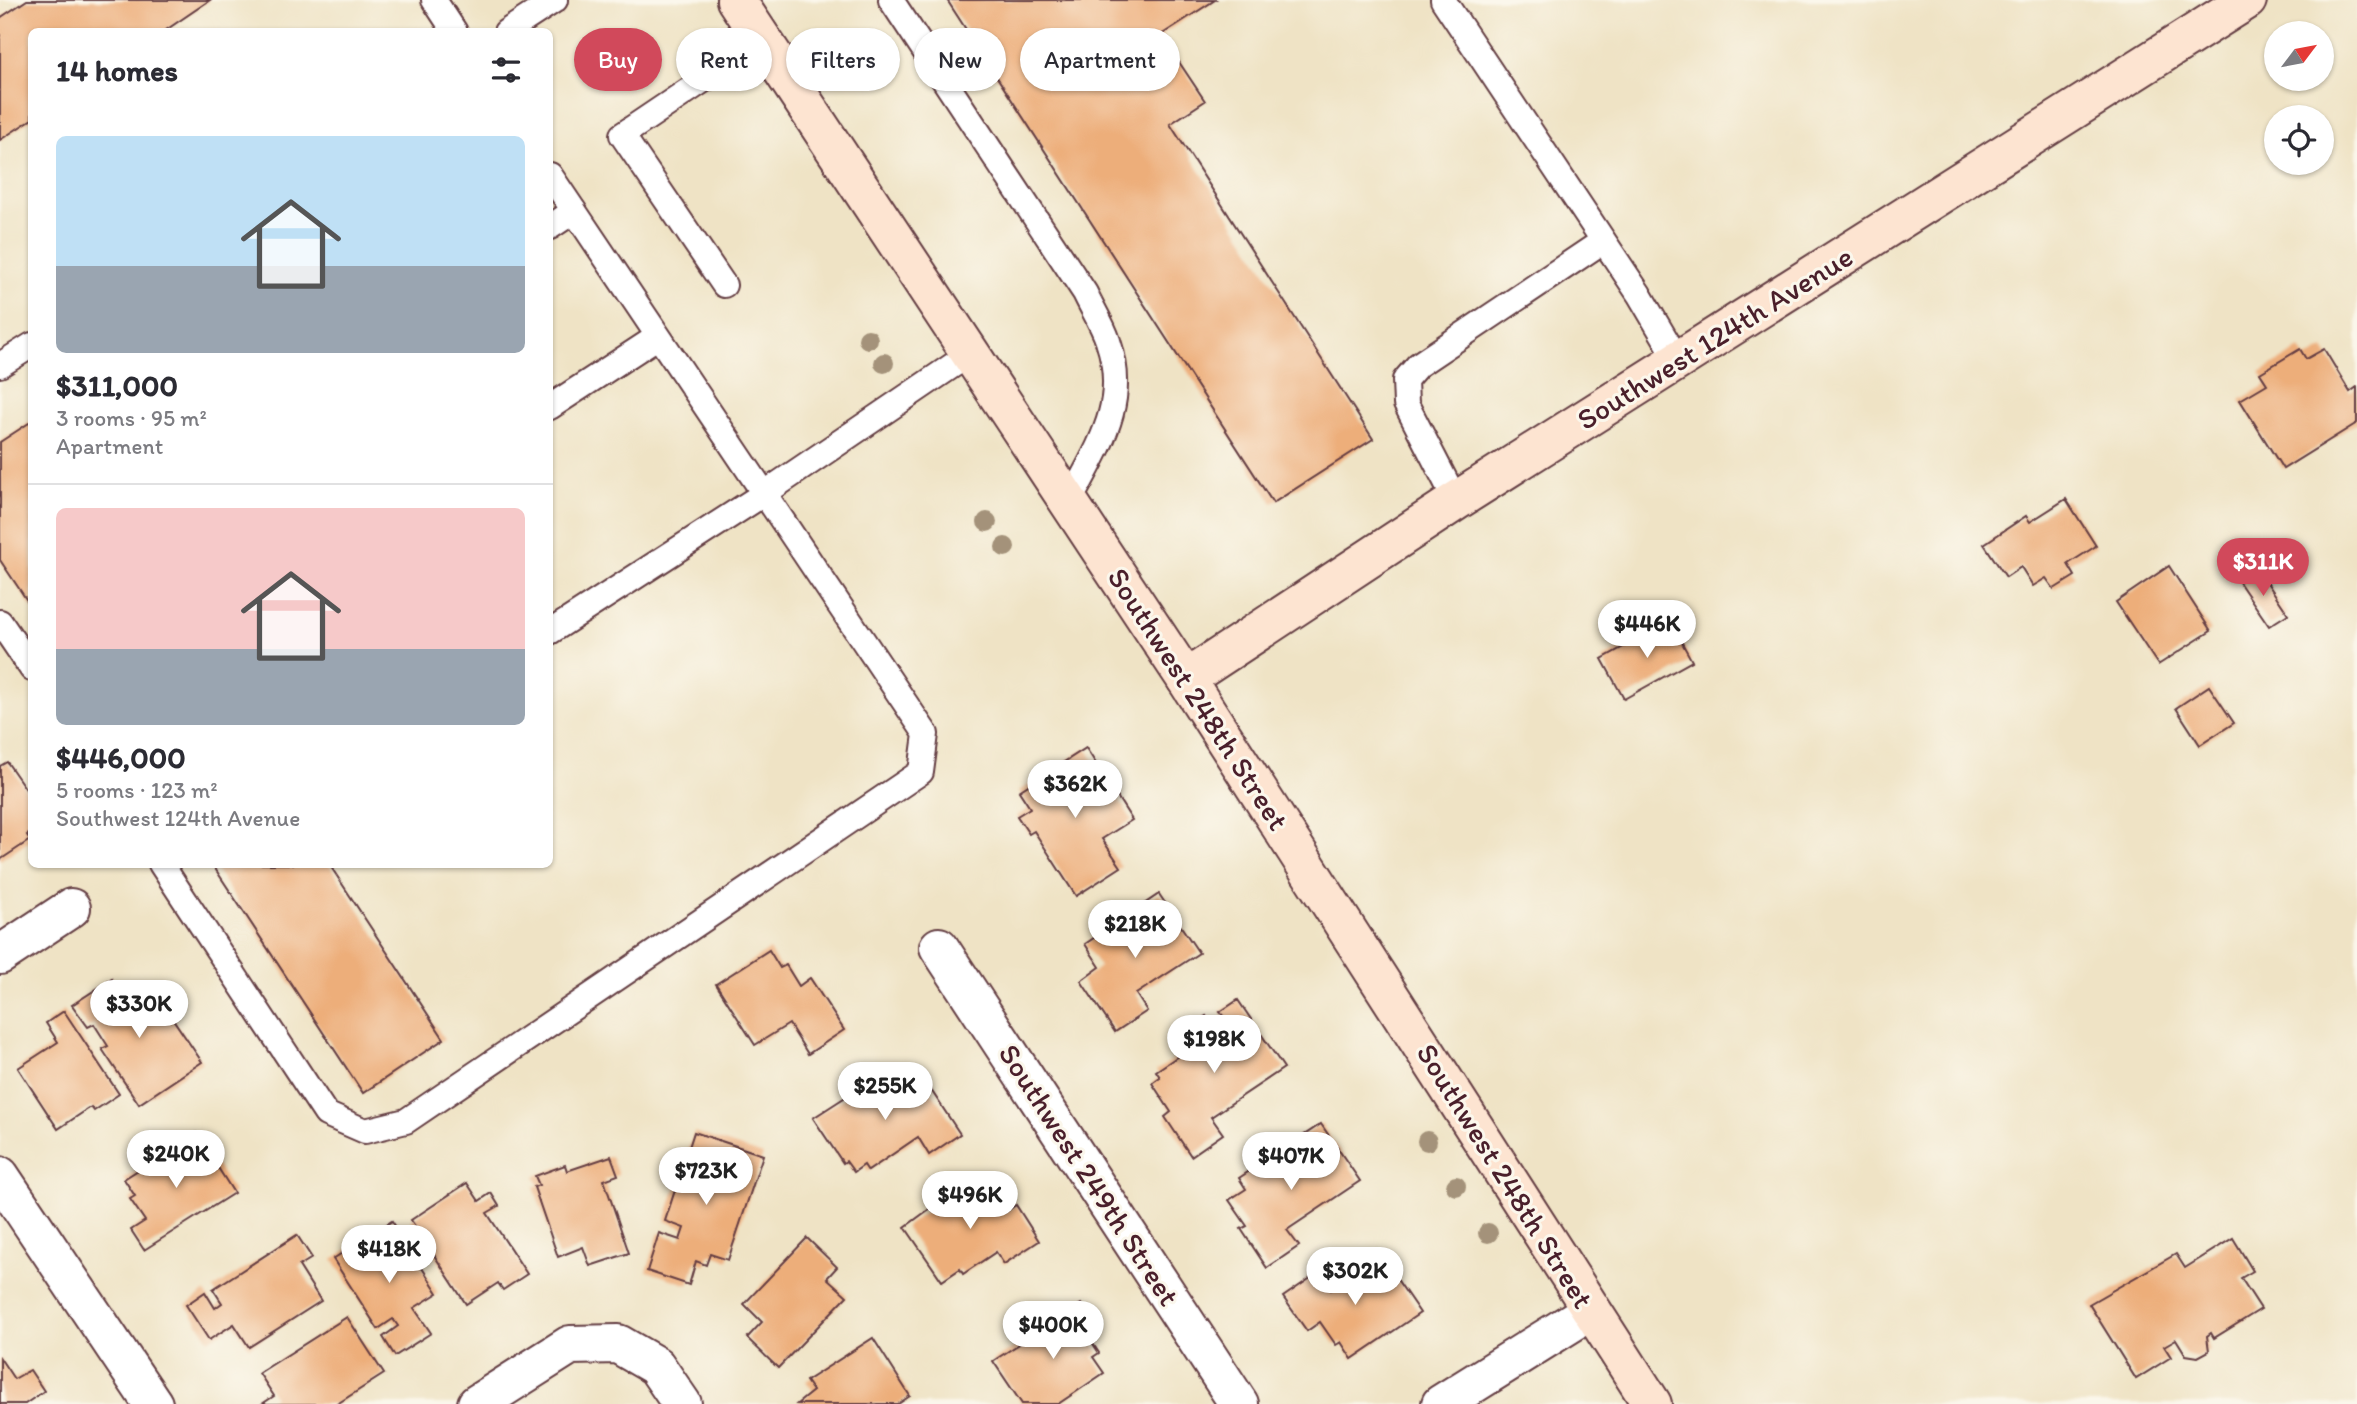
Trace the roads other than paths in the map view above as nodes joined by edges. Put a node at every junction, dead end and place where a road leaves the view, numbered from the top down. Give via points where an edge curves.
1 (434, 0) edge
2 (555, 0) edge
3 (736, 0) edge
4 (891, 0) edge
5 (1443, 0) edge
6 (2247, 0) edge
7 (452, 28) edge
8 (512, 28) edge
9 (755, 28) edge
10 (772, 54) edge
11 (687, 91) edge
12 (553, 180) edge
13 (574, 211) junction
14 (553, 225) edge
15 (1603, 242) junction
16 (724, 285) dead end
17 (657, 337) junction
18 (28, 348) edge
19 (971, 353) junction
20 (1679, 362) junction
21 (0, 365) edge
22 (553, 405) edge
23 (762, 495) junction
24 (1456, 501) junction
25 (1069, 503) junction
26 (0, 622) edge
27 (553, 630) edge
28 (28, 664) edge
29 (1186, 679) junction
30 (164, 868) edge
31 (71, 908) dead end
32 (939, 947) dead end
33 (0, 955) edge
34 (0, 1176) edge
35 (1590, 1311) junction
36 (153, 1404) edge
37 (477, 1404) edge
38 (682, 1404) edge
39 (1239, 1404) edge
40 (1441, 1404) edge
41 (1652, 1404) edge

1 - 7 lane
2 - 8 lane
3 - 9 street, Southwest 248th Street
4 - 25 lane via 1084,293 1108,341 1116,376 1112,417
5 - 15 lane
6 - 20 street, Southwest 124th Avenue
10 - 19 street, Southwest 248th Street
11 - 16 lane via 622,135
12 - 13 lane
13 - 14 lane
13 - 17 lane
15 - 20 lane
15 - 24 lane via 1418,365 1405,380 1406,404
17 - 22 lane
17 - 23 lane
18 - 21 lane
19 - 23 lane
19 - 25 street, Southwest 248th Street
20 - 24 street, Southwest 124th Avenue
23 - 27 lane
23 - 30 lane via 926,734 921,772 406,1121 365,1131 326,1114
24 - 29 street, Southwest 124th Avenue
25 - 29 street, Southwest 248th Street
26 - 28 lane
29 - 35 street, Southwest 248th Street
31 - 33 street
32 - 39 street, Southwest 249th Street
34 - 36 street
35 - 40 street
35 - 41 street, Southwest 248th Street
37 - 38 street via 570,1345 618,1344 656,1366

